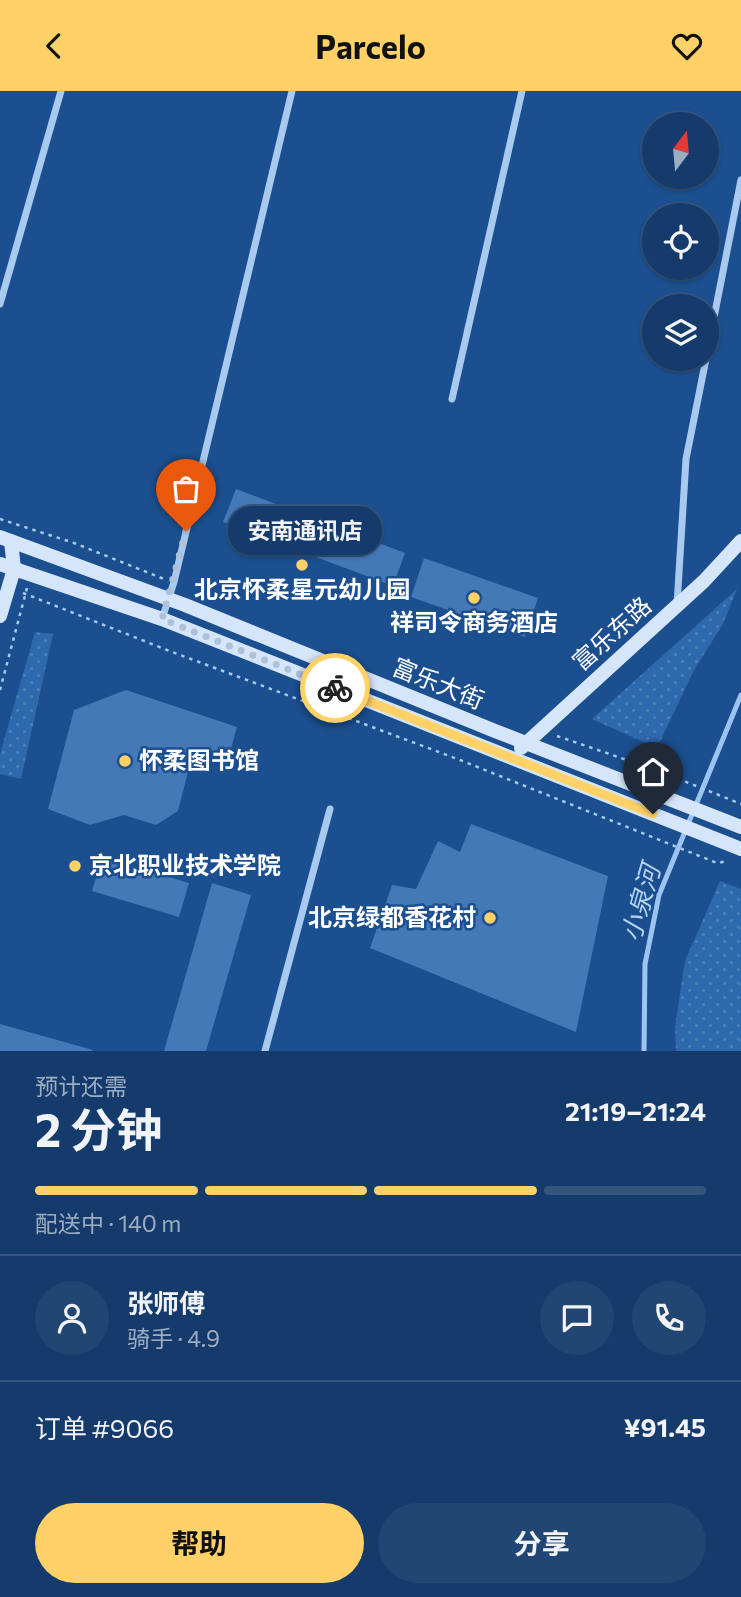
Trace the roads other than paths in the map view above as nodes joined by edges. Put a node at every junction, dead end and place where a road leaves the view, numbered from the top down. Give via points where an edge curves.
1 (61, 91) edge
2 (292, 91) edge
3 (522, 91) edge
4 (741, 180) edge
5 (719, 294) edge
6 (0, 304) edge
7 (704, 371) edge
8 (452, 399) dead end
9 (6, 539) edge
10 (741, 541) edge
11 (5, 564) edge
12 (169, 600) junction
13 (677, 605) junction
14 (0, 616) edge
15 (162, 619) junction
16 (526, 742) junction
17 (512, 759) junction
18 (330, 809) dead end
19 (741, 827) edge
20 (741, 849) edge
21 (265, 1051) edge

1 - 6 street
2 - 12 street
3 - 8 street
4 - 5 street
7 - 13 street via 686,459
9 - 11 main road
9 - 12 main road, 富乐大街
10 - 13 main road, 富乐东路
11 - 14 main road via 9,589
11 - 15 main road, 富乐大街
12 - 15 street
12 - 16 main road, 富乐大街
13 - 16 main road, 富乐东路
15 - 17 main road, 富乐大街
16 - 17 main road, 富乐东路
16 - 19 main road, 富乐大街
17 - 20 main road, 富乐大街
18 - 21 street

